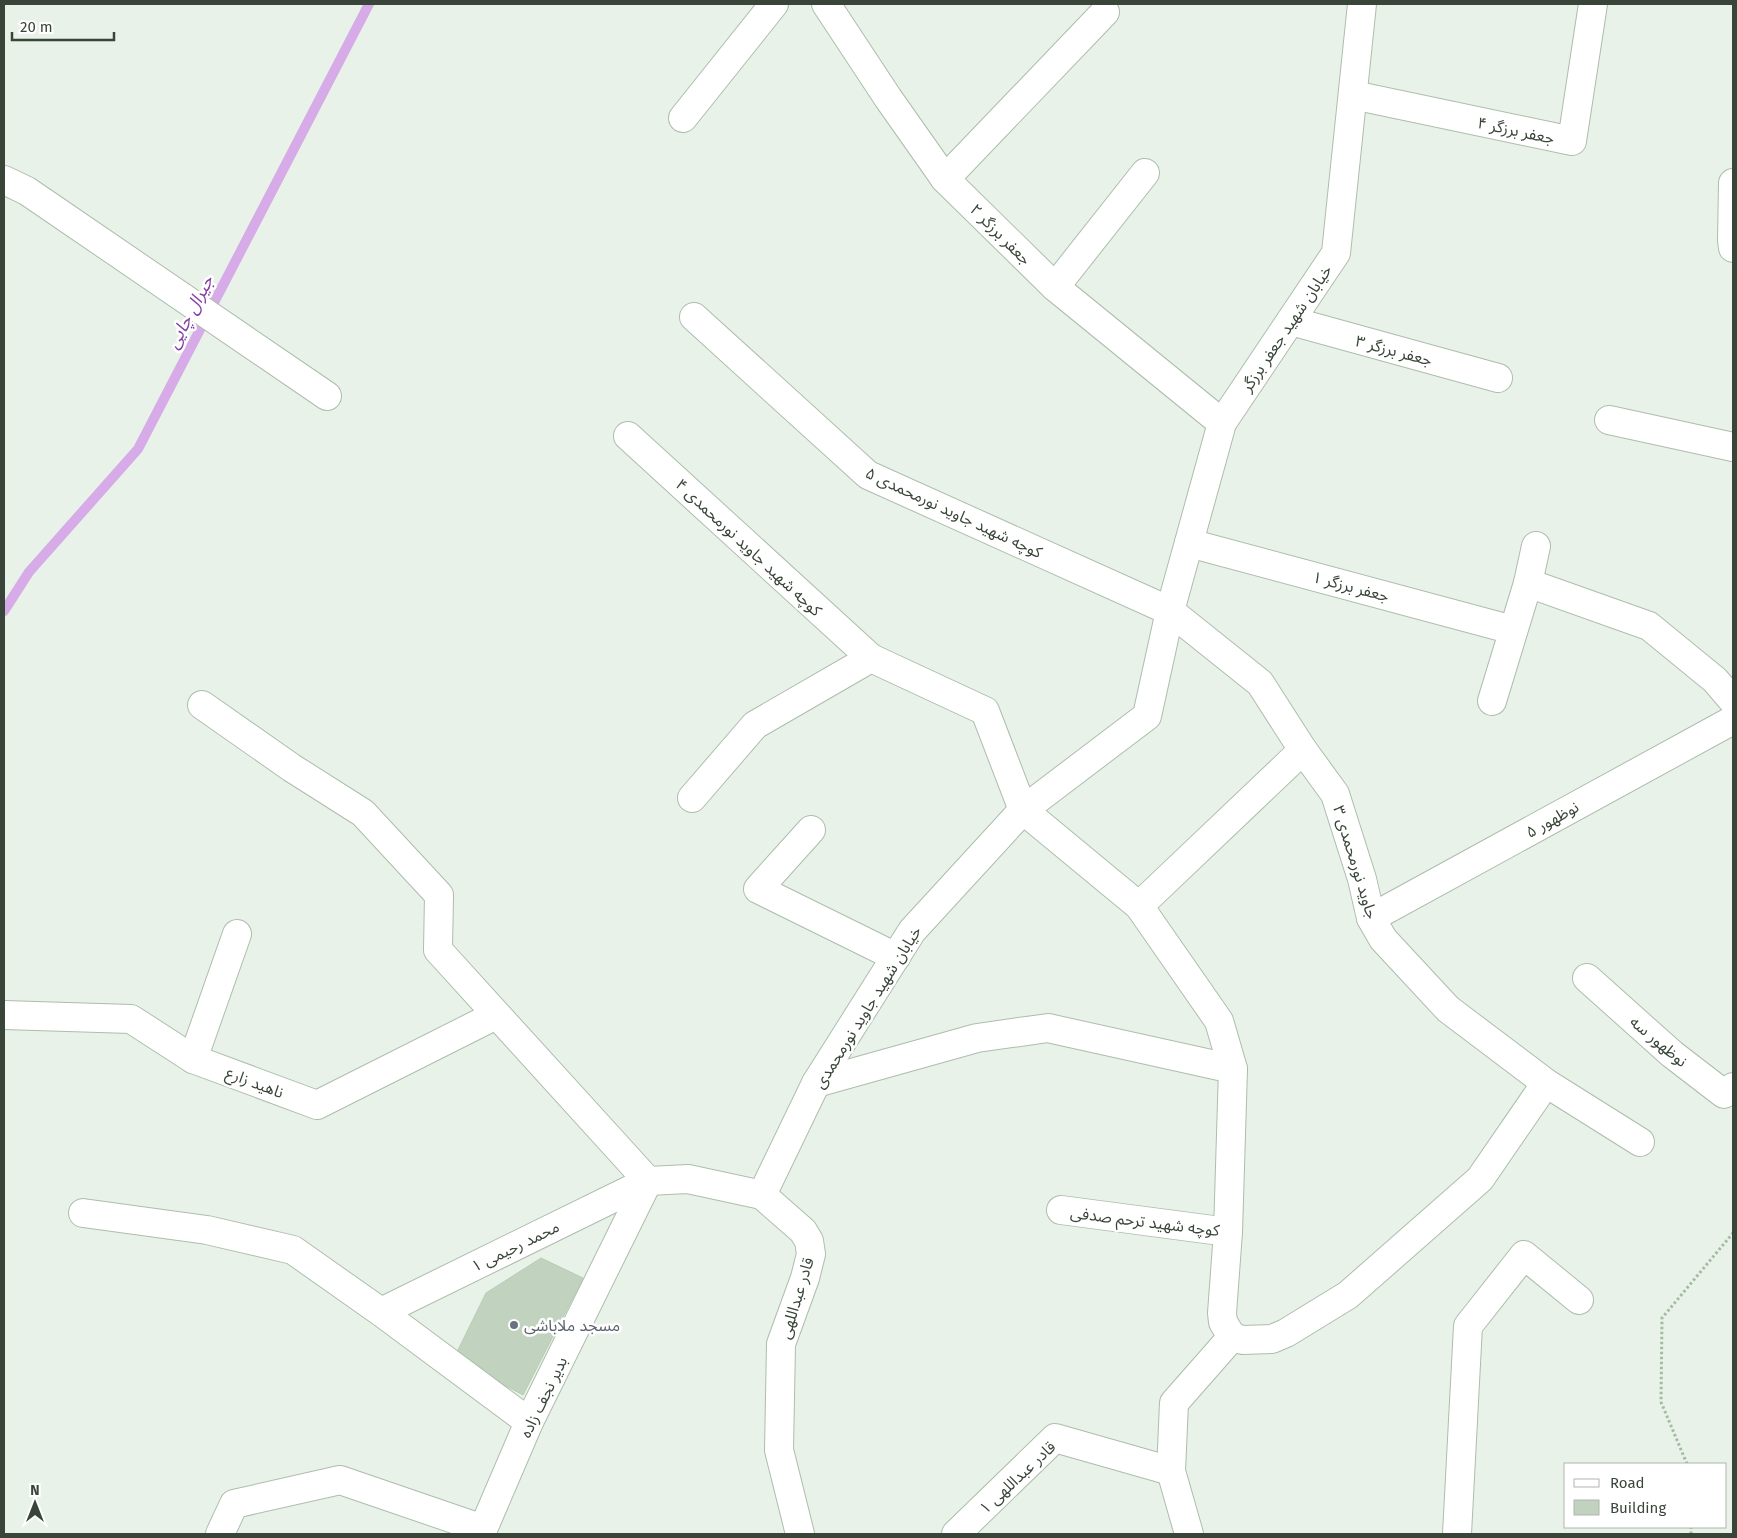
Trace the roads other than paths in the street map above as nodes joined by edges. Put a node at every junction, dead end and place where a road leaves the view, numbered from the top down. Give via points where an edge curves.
1 (774, 4) edge
2 (826, 4) edge
3 (1593, 4) edge
4 (1362, 5) edge
5 (1105, 12) dead end
6 (1353, 95) junction
7 (683, 118) dead end
8 (1145, 174) dead end
9 (945, 179) junction
10 (4, 180) edge
11 (1733, 183) edge
12 (1733, 248) edge
13 (1054, 287) junction
14 (694, 317) dead end
15 (1291, 321) junction
16 (1498, 378) dead end
17 (327, 396) dead end
18 (1609, 420) dead end
19 (1222, 423) junction
20 (628, 436) dead end
21 (1733, 447) edge
22 (1189, 543) junction
23 (1536, 546) dead end
24 (1528, 583) junction
25 (1170, 611) junction
26 (1514, 630) junction
27 (871, 658) junction
28 (1492, 701) dead end
29 (1733, 701) edge
30 (202, 705) dead end
31 (1733, 720) edge
32 (1303, 750) junction
33 (692, 798) dead end
34 (1022, 810) junction
35 (811, 830) dead end
36 (1139, 906) junction
37 (1371, 918) junction
38 (237, 934) dead end
39 (896, 956) junction
40 (1587, 978) dead end
41 (4, 1015) edge
42 (496, 1015) junction
43 (194, 1059) junction
44 (1233, 1069) junction
45 (816, 1083) junction
46 (1546, 1083) junction
47 (1733, 1087) edge
48 (1640, 1142) dead end
49 (648, 1180) junction
50 (762, 1195) junction
51 (1061, 1210) dead end
52 (83, 1213) dead end
53 (1228, 1232) junction
54 (1579, 1300) dead end
55 (382, 1312) junction
56 (1232, 1337) junction
57 (529, 1422) junction
58 (1171, 1472) junction
59 (482, 1532) edge
60 (220, 1534) edge
61 (800, 1534) edge
62 (956, 1534) edge
63 (1189, 1534) edge
64 (1457, 1534) edge

1 - 7 street
2 - 9 street, جعفر برزگر ۲
3 - 6 street, جعفر برزگر ۴ via 1572,142
4 - 6 street, خیابان شهید جعفر برزگر
5 - 9 street
6 - 15 street, خیابان شهید جعفر برزگر via 1336,254
8 - 13 street
9 - 13 street, جعفر برزگر ۲
10 - 17 street via 27,191
11 - 12 street
13 - 19 street, جعفر برزگر ۲
14 - 25 street, کوچه شهید جاوید نورمحمدی ۵ via 868,475
15 - 16 street, جعفر برزگر ۳
15 - 19 street, خیابان شهید جعفر برزگر
18 - 21 street
19 - 22 street, خیابان شهید جعفر برزگر
20 - 27 street, کوچه شهید جاوید نورمحمدی ۴
22 - 25 street, خیابان شهید جعفر برزگر
22 - 26 street, جعفر برزگر ۱
23 - 24 street
24 - 26 street
24 - 29 street via 1649,626 1714,680
25 - 32 street, جاوید نورمحمدی ۳ via 1260,683
25 - 34 street, خیابان شهید جاوید نورمحمدی via 1147,716
26 - 28 street
27 - 33 street via 755,725
27 - 34 street, کوچه شهید جاوید نورمحمدی ۴ via 985,711
30 - 42 street via 363,813 439,895 438,950
31 - 37 street, نوظهور ۵
32 - 36 street
32 - 37 street, جاوید نورمحمدی ۳ via 1335,794
34 - 36 street
34 - 39 street, خیابان شهید جاوید نورمحمدی via 912,931
35 - 39 street via 758,889
36 - 44 street via 1219,1020
37 - 46 street, جاوید نورمحمدی ۳ via 1383,939 1448,1008
38 - 43 street
39 - 45 street, خیابان شهید جاوید نورمحمدی
40 - 47 street, نوظهور سه via 1672,1054 1724,1094
41 - 43 street, ناهید زارع via 131,1019
42 - 43 street, ناهید زارع via 316,1105
42 - 49 street
44 - 45 street via 1048,1028 978,1038
44 - 53 street
45 - 50 street, خیابان شهید جاوید نورمحمدی
46 - 48 street, جاوید نورمحمدی ۳
46 - 56 street via 1480,1179 1348,1295 1272,1339
49 - 50 street, قادر عبداللهی via 688,1179
49 - 55 street, محمد رحیمی ۱
49 - 57 street, بدیر نجف زاده
50 - 61 street, قادر عبداللهی via 803,1231 811,1254 781,1344 779,1450
51 - 53 street, کوچه شهید ترحم صدفی
52 - 55 street via 207,1230 293,1250
53 - 56 street via 1222,1313 1223,1322
54 - 64 street via 1524,1255 1468,1326
55 - 57 street
56 - 58 street via 1174,1403
57 - 59 street, بدیر نجف زاده
58 - 62 street, قادر عبداللهی ۱ via 1055,1438
58 - 63 street
59 - 60 street via 340,1480 234,1504

